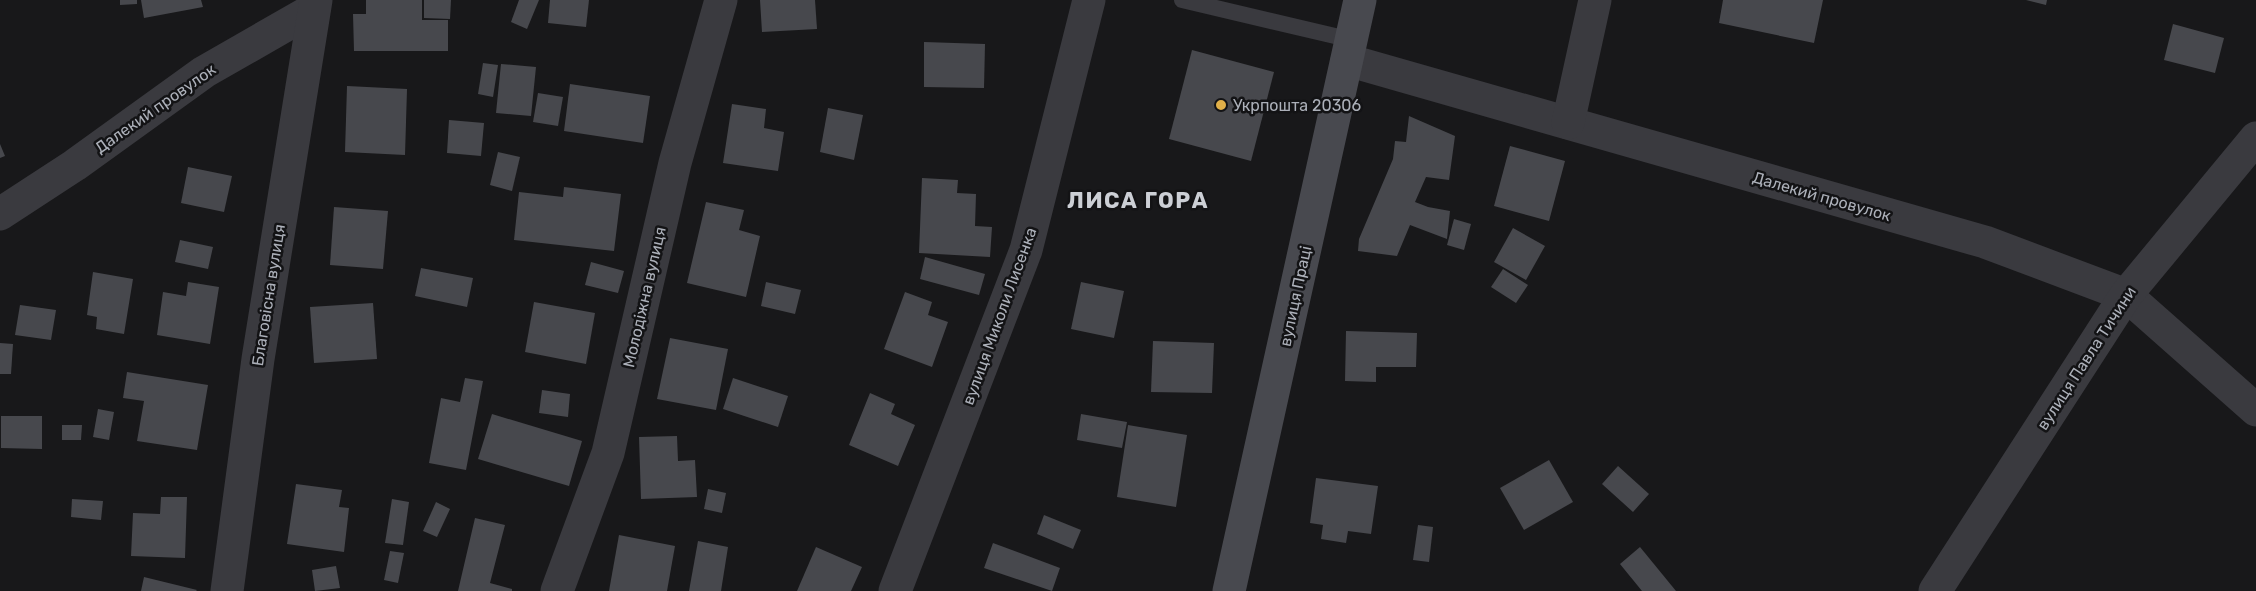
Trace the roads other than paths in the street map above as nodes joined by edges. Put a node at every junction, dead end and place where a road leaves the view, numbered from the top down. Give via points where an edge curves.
1 (721, 0) edge
2 (1089, 0) edge
3 (1182, 0) edge
4 (1360, 0) edge
5 (1594, 0) edge
6 (315, 5) edge
7 (1349, 50) junction
8 (1568, 123) junction
9 (2256, 138) edge
10 (0, 214) edge
11 (2126, 295) junction
12 (2256, 410) edge
13 (227, 591) edge
14 (557, 591) edge
15 (895, 591) edge
16 (1229, 591) edge
17 (1935, 591) edge

1 - 14 street, Молодіжна вулиця via 675,163 608,453
2 - 15 street, вулиця Миколи Лисенка via 1026,250
3 - 7 lane
4 - 7 main road, вулиця Праці
5 - 8 street
6 - 10 street, Далекий провулок via 204,72
6 - 13 street, Благовісна вулиця via 258,359
7 - 8 street, Далекий провулок
7 - 16 main road, вулиця Праці
8 - 11 street, Далекий провулок via 1985,243
9 - 11 street, вулиця Павла Тичини
11 - 12 street, Далекий провулок
11 - 17 street, вулиця Павла Тичини

